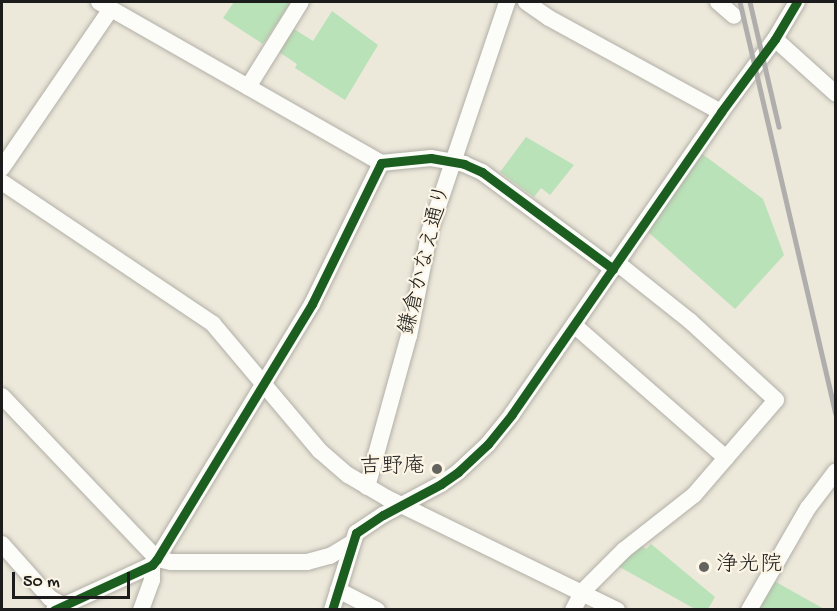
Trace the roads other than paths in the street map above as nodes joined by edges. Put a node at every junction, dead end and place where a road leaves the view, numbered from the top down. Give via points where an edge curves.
1 (301, 2) edge
2 (507, 2) edge
3 (526, 2) edge
4 (718, 2) edge
5 (797, 2) edge
6 (105, 5) edge
7 (734, 16) dead end
8 (775, 39) junction
9 (248, 87) junction
10 (836, 94) edge
11 (721, 112) junction
12 (452, 160) junction
13 (381, 163) junction
14 (2, 168) edge
15 (2, 182) edge
16 (615, 266) junction
17 (574, 325) junction
18 (262, 383) junction
19 (2, 396) edge
20 (726, 458) junction
21 (836, 471) edge
22 (367, 487) junction
23 (403, 505) junction
24 (355, 536) junction
25 (2, 544) edge
26 (155, 562) junction
27 (338, 590) junction
28 (583, 591) junction
29 (62, 608) edge
30 (141, 609) edge
31 (332, 609) edge
32 (377, 609) edge
33 (573, 609) edge
34 (617, 609) edge
35 (749, 609) edge

1 - 9 street
2 - 12 street, 鎌倉かなえ通り
3 - 11 street
4 - 7 street
5 - 8 street
6 - 9 street
6 - 14 street
8 - 10 street
8 - 11 street
9 - 13 street
11 - 16 street
12 - 13 street
12 - 16 street via 482,172
12 - 22 street, 鎌倉かなえ通り via 430,230 409,336
13 - 18 street via 312,304
15 - 18 street via 213,324
16 - 17 street
16 - 20 street via 690,321 776,400
17 - 20 street
17 - 23 street via 488,444 458,472
18 - 22 street via 327,458
18 - 26 street
19 - 26 street
20 - 28 street via 694,495 638,537
21 - 35 street via 808,508
22 - 23 street
23 - 24 street
23 - 28 street
24 - 26 street via 330,556 307,562
24 - 27 street
25 - 29 street
26 - 29 street
26 - 30 street
27 - 31 street
27 - 32 street
28 - 33 street
28 - 34 street

